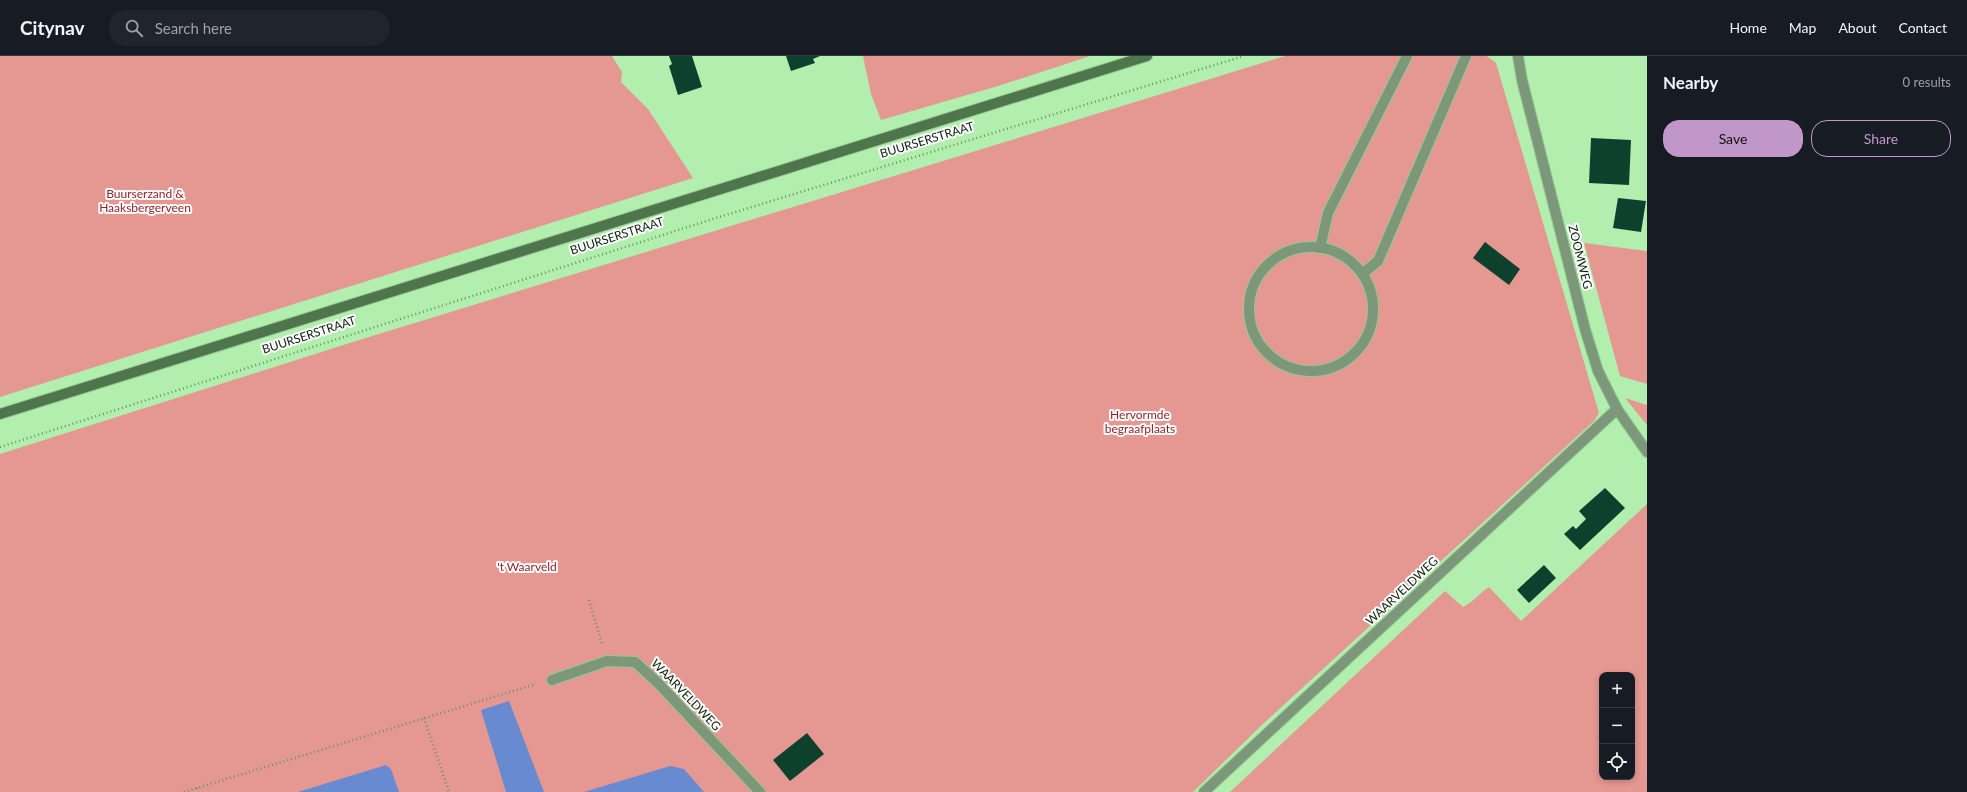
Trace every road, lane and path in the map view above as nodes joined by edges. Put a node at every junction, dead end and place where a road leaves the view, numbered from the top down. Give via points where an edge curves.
1 (1147, 56) edge
2 (1244, 56) edge
3 (1407, 56) edge
4 (1466, 56) edge
5 (1518, 56) edge
6 (1320, 248) junction
7 (1362, 274) junction
8 (1617, 409) junction
9 (0, 414) edge
10 (0, 447) edge
11 (1647, 452) edge
12 (589, 600) dead end
13 (608, 661) junction
14 (552, 680) joint
15 (424, 718) junction
16 (197, 788) junction
17 (184, 792) edge
18 (198, 792) edge
19 (448, 792) edge
20 (760, 792) edge
21 (1204, 792) edge

1 - 9 main road, BUURSERSTRAAT
2 - 10 path, BUURSERSTRAAT via 716,218
3 - 6 street via 1328,213
4 - 7 street via 1378,261
5 - 8 street, ZOOMWEG via 1585,329 1598,371
6 - 7 street via 1336,252 1351,261
6 - 7 street via 1299,248 1279,256 1262,269 1252,288 1248,308 1251,330 1262,348 1278,362 1297,370 1318,371 1339,365 1356,352 1368,335 1373,314 1371,293
8 - 11 street, ZOOMWEG
8 - 21 street, WAARVELDWEG
12 - 13 path
13 - 14 street, WAARVELDWEG
13 - 20 street, WAARVELDWEG via 635,662 659,684
14 - 15 path
15 - 16 path
15 - 19 path
16 - 17 path
16 - 18 path

